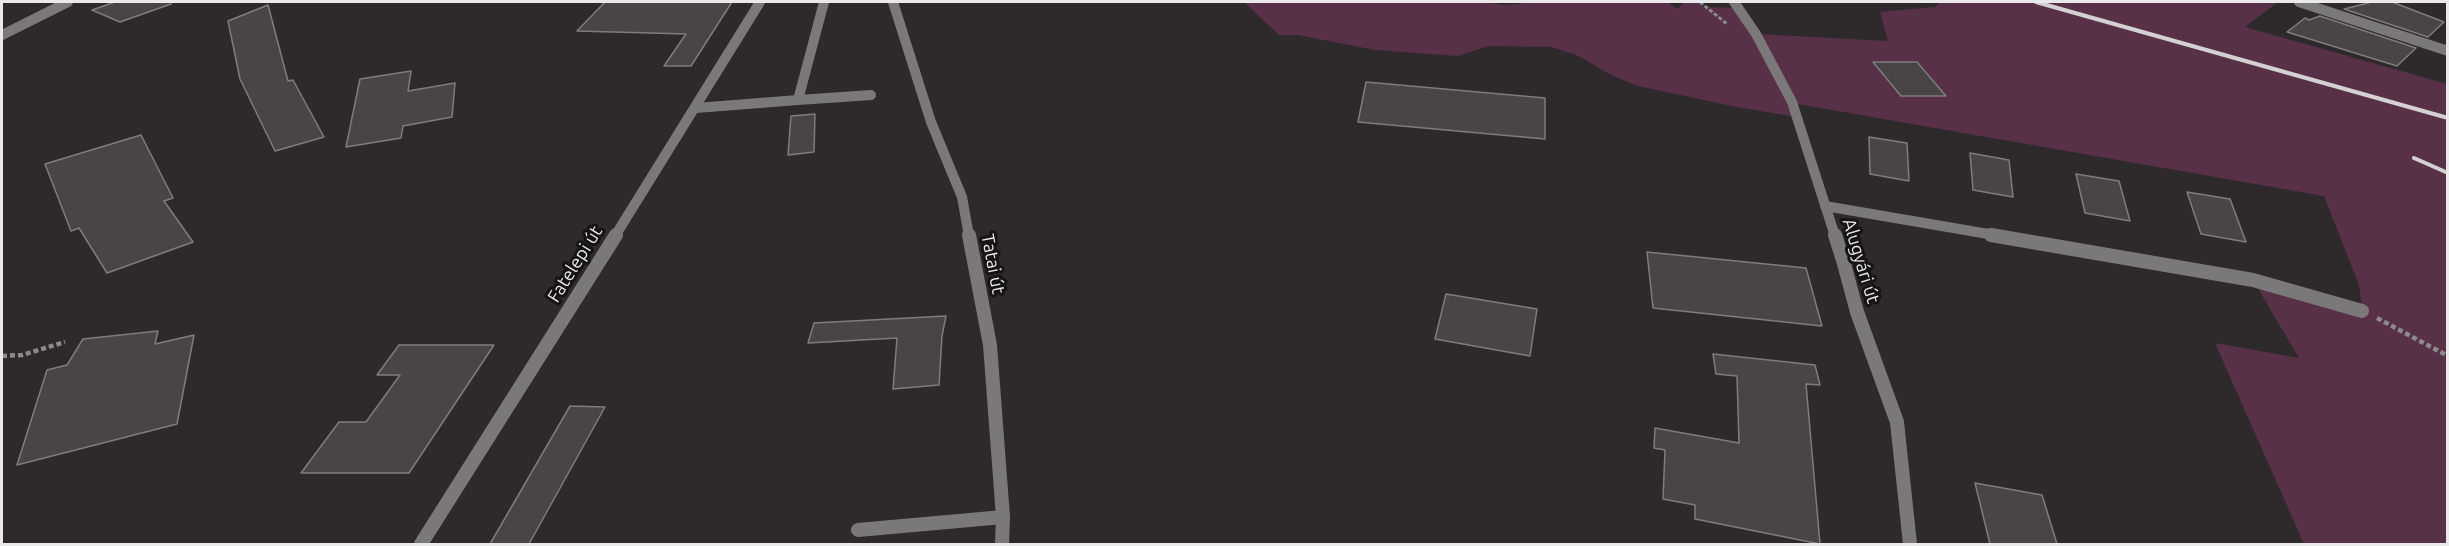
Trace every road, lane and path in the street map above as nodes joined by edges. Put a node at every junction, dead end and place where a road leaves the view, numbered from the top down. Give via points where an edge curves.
1 (68, 2) edge
2 (760, 2) edge
3 (824, 2) edge
4 (893, 2) edge
5 (1734, 2) edge
6 (2300, 2) edge
7 (2, 35) edge
8 (2448, 51) edge
9 (871, 94) dead end
10 (798, 100) junction
11 (696, 108) junction
12 (1826, 206) junction
13 (2362, 311) joint
14 (65, 342) dead end
15 (2, 356) edge
16 (2448, 356) edge
17 (1003, 517) junction
18 (858, 530) dead end
19 (421, 544) edge
20 (1002, 544) edge
21 (1910, 544) edge

1 - 7 street
2 - 11 street, Fatelepi út
3 - 10 street
4 - 17 street, Tatai út via 931,122 962,197 990,345
5 - 12 street, Alugyári út via 1792,102
6 - 8 street
9 - 10 street
10 - 11 street
11 - 19 street, Fatelepi út
12 - 13 street via 2253,280
12 - 21 street, Alugyári út via 1857,312 1896,422
13 - 16 path
14 - 15 path via 22,355
17 - 18 street
17 - 20 street, Tatai út

